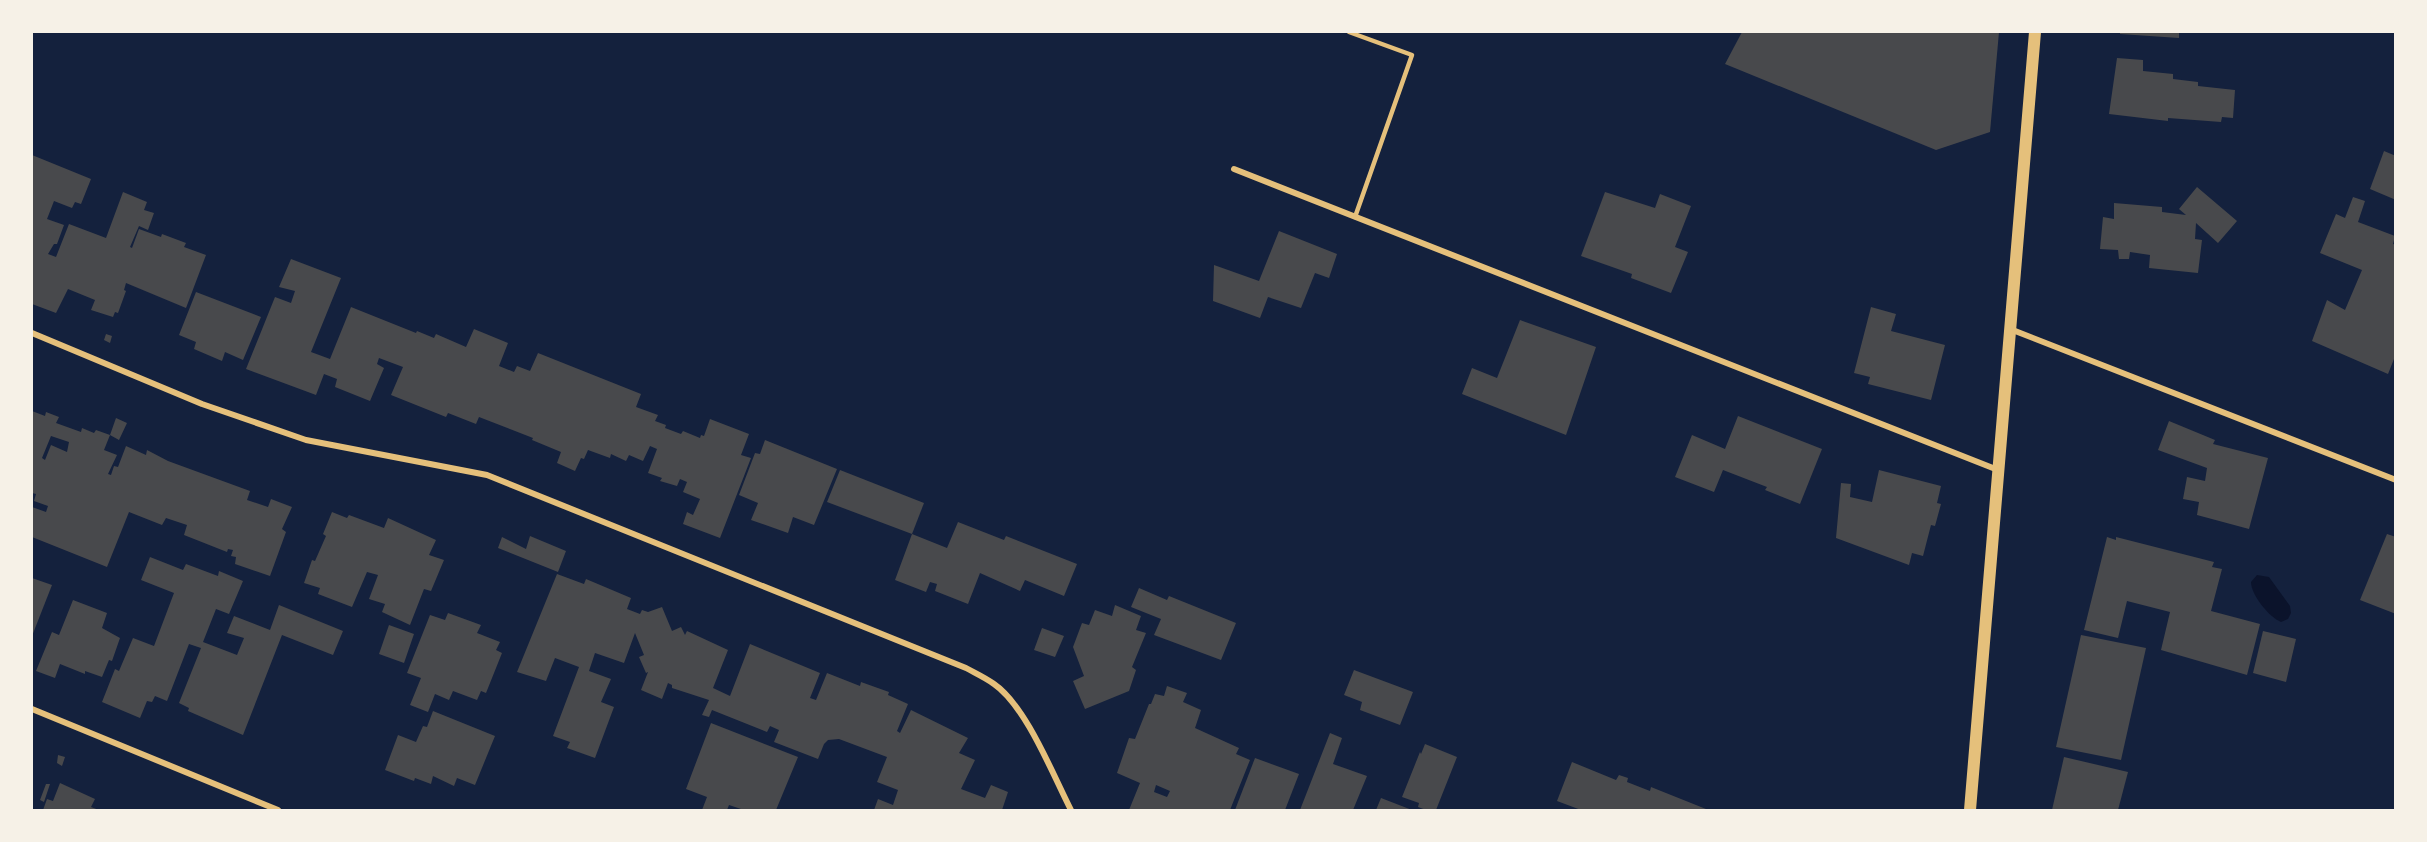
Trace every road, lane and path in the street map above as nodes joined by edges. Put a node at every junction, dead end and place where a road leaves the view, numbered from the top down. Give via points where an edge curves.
1 (1349, 32) edge
2 (2035, 32) edge
3 (1234, 169) dead end
4 (1355, 217) junction
5 (2010, 329) junction
6 (32, 333) edge
7 (1998, 470) junction
8 (2396, 480) edge
9 (32, 709) edge
10 (278, 810) edge
11 (1071, 810) edge
12 (1970, 810) edge

1 - 4 lane via 1412,55
2 - 5 main road
3 - 4 street
4 - 7 street
5 - 7 main road
5 - 8 street
6 - 11 street via 202,404 306,440 487,475 966,668 995,684 1014,705
7 - 12 main road
9 - 10 street

